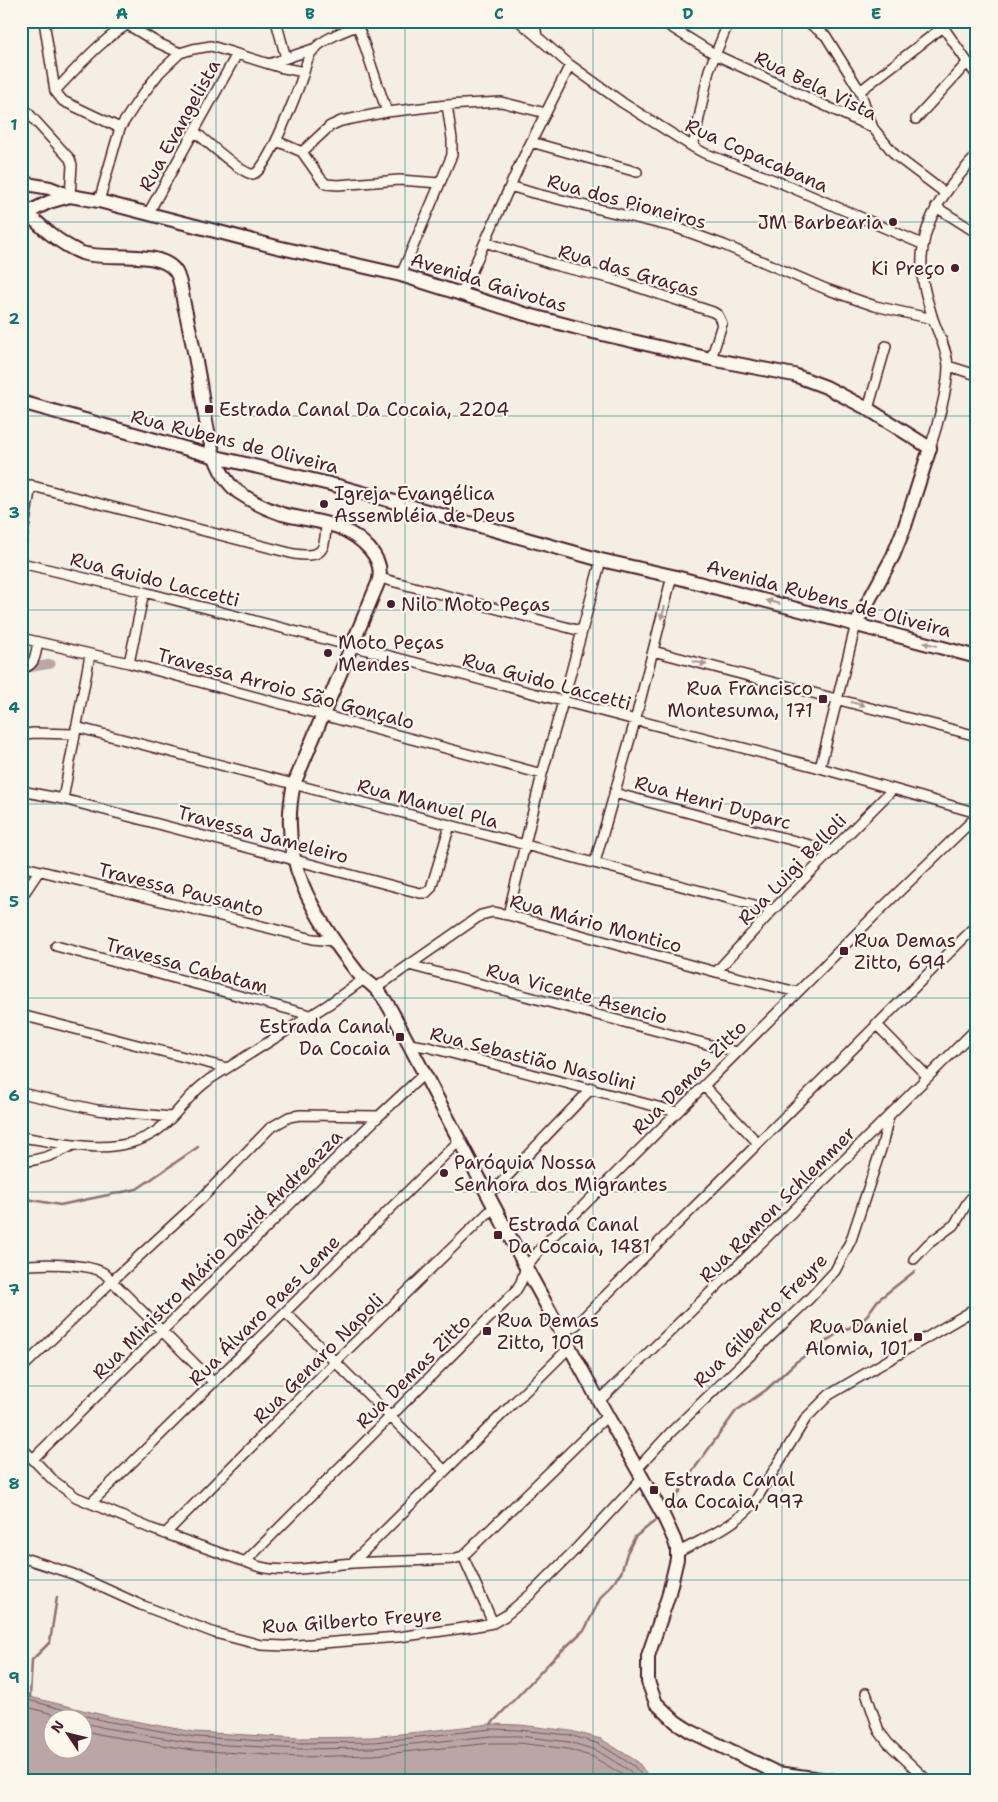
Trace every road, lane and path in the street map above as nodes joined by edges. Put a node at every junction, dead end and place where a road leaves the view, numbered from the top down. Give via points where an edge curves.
1 (44, 21) edge
2 (276, 21) edge
3 (370, 21) edge
4 (519, 21) edge
5 (534, 21) edge
6 (661, 21) edge
7 (729, 21) edge
8 (806, 21) edge
9 (127, 22) edge
10 (941, 24) edge
11 (358, 26) junction
12 (537, 36) junction
13 (316, 48) junction
14 (180, 53) junction
15 (237, 54) junction
16 (716, 54) junction
17 (286, 58) junction
18 (967, 63) junction
19 (269, 64) junction
20 (570, 65) junction
21 (304, 72) junction
22 (977, 76) edge
23 (55, 91) junction
24 (860, 91) junction
25 (21, 104) edge
26 (447, 105) junction
27 (387, 112) junction
28 (546, 113) junction
29 (916, 119) dead end
30 (120, 128) junction
31 (873, 128) junction
32 (194, 131) junction
33 (277, 141) junction
34 (531, 142) junction
35 (693, 147) junction
36 (302, 152) junction
37 (977, 154) edge
38 (637, 172) dead end
39 (21, 183) edge
40 (440, 183) junction
41 (510, 186) junction
42 (946, 194) junction
43 (70, 196) junction
44 (99, 201) junction
45 (936, 208) junction
46 (24, 210) edge
47 (149, 212) junction
48 (977, 233) edge
49 (485, 242) junction
50 (922, 244) junction
51 (401, 275) junction
52 (462, 293) junction
53 (933, 319) junction
54 (886, 346) dead end
55 (711, 359) junction
56 (948, 366) junction
57 (977, 375) edge
58 (21, 402) edge
59 (868, 409) junction
60 (930, 448) junction
61 (216, 457) junction
62 (21, 483) edge
63 (32, 485) junction
64 (326, 524) junction
65 (21, 546) edge
66 (601, 560) junction
67 (21, 563) edge
68 (672, 576) junction
69 (380, 578) junction
70 (144, 592) junction
71 (856, 624) junction
72 (581, 631) junction
73 (21, 638) edge
74 (38, 642) junction
75 (352, 647) junction
76 (653, 651) junction
77 (90, 655) junction
78 (977, 656) edge
79 (129, 663) junction
80 (21, 668) edge
81 (838, 699) junction
82 (563, 702) junction
83 (323, 715) junction
84 (635, 721) junction
85 (75, 731) junction
86 (21, 735) edge
87 (977, 736) edge
88 (820, 768) junction
89 (542, 774) junction
90 (294, 784) junction
91 (892, 790) junction
92 (21, 791) edge
93 (614, 793) junction
94 (63, 799) junction
95 (977, 814) edge
96 (450, 825) junction
97 (526, 846) junction
98 (833, 851) junction
99 (295, 859) junction
100 (595, 862) junction
101 (21, 866) edge
102 (39, 871) junction
103 (21, 898) edge
104 (773, 910) junction
105 (508, 915) junction
106 (977, 925) edge
107 (334, 941) junction
108 (56, 946) dead end
109 (409, 965) junction
110 (716, 972) junction
111 (364, 979) junction
112 (376, 988) junction
113 (797, 992) junction
114 (21, 1015) edge
115 (310, 1015) junction
116 (876, 1024) junction
117 (977, 1028) edge
118 (410, 1044) junction
119 (737, 1052) junction
120 (227, 1068) junction
121 (425, 1073) junction
122 (928, 1077) junction
123 (704, 1086) junction
124 (592, 1088) junction
125 (21, 1093) edge
126 (677, 1112) junction
127 (380, 1116) junction
128 (890, 1116) junction
129 (171, 1117) junction
130 (21, 1137) edge
131 (460, 1140) junction
132 (757, 1142) junction
133 (73, 1145) junction
134 (21, 1162) edge
135 (977, 1173) edge
136 (977, 1178) edge
137 (977, 1191) edge
138 (488, 1193) junction
139 (495, 1206) junction
140 (914, 1259) dead end
141 (21, 1266) edge
142 (526, 1267) junction
143 (112, 1281) junction
144 (973, 1310) edge
145 (285, 1312) junction
146 (977, 1323) edge
147 (162, 1331) junction
148 (562, 1333) junction
149 (570, 1348) junction
150 (335, 1363) junction
151 (21, 1369) edge
152 (214, 1383) junction
153 (599, 1401) junction
154 (607, 1416) junction
155 (390, 1417) junction
156 (21, 1447) edge
157 (33, 1459) junction
158 (445, 1471) junction
159 (640, 1474) junction
160 (91, 1503) junction
161 (165, 1534) junction
162 (677, 1553) junction
163 (21, 1556) edge
164 (463, 1556) junction
165 (245, 1562) junction
166 (352, 1563) junction
167 (493, 1623) junction
168 (866, 1693) dead end
169 (835, 1781) edge
170 (928, 1781) edge

1 - 23 street
2 - 17 street
3 - 11 street
4 - 12 street, Rua Copacabana
5 - 12 street
6 - 16 street, Rua Bela Vista
7 - 16 street
8 - 24 street via 826,36
9 - 14 street
9 - 23 street
10 - 18 street
10 - 24 street
11 - 13 street
11 - 27 street
12 - 20 street, Rua Copacabana
13 - 17 street
13 - 21 street via 307,60
14 - 15 street via 211,46
14 - 30 street via 159,73
15 - 19 street
15 - 32 street, Rua Evangelista
16 - 31 street, Rua Bela Vista
16 - 35 street via 709,70
17 - 19 street
18 - 22 street
18 - 29 street
19 - 21 street
20 - 28 street
20 - 35 street, Rua Copacabana
21 - 33 street
23 - 30 street via 63,100
24 - 31 street
25 - 43 street via 70,159
26 - 27 street
26 - 28 street via 501,102
26 - 40 street via 453,146
27 - 36 street via 330,126
28 - 34 street
30 - 44 street
31 - 42 street, Rua Bela Vista via 896,156
32 - 33 street via 232,162 253,174 260,170
32 - 47 street, Rua Evangelista
33 - 36 street
34 - 38 street
34 - 41 street
35 - 50 street, Rua Copacabana
36 - 40 street via 323,182 331,185 399,180
37 - 42 street
39 - 43 main road via 50,188
40 - 51 street
41 - 49 street
41 - 53 street, Rua dos Pioneiros via 677,228 875,306
42 - 45 street
43 - 44 main road, Avenida Gaivotas
43 - 46 main road, Avenida Gaivotas
44 - 47 main road, Avenida Gaivotas
45 - 48 street
45 - 50 street
46 - 61 main road via 81,252 150,259 175,271
47 - 51 main road, Avenida Gaivotas via 277,247
49 - 52 street
49 - 55 street, Rua das Graças via 713,312 722,324
50 - 53 street via 922,272
51 - 52 main road, Avenida Gaivotas
52 - 55 main road, Avenida Gaivotas via 589,331
53 - 56 street
54 - 59 street
55 - 59 main road, Avenida Gaivotas via 794,375
56 - 57 street
56 - 60 street
58 - 61 main road, Rua Rubens de Oliveira
59 - 60 main road, Avenida Gaivotas
60 - 71 main road via 893,556
61 - 64 main road via 231,485 246,497 280,513
61 - 66 main road, Rua Rubens de Oliveira via 338,486
62 - 63 street
63 - 64 street via 307,555 323,550
63 - 65 street
64 - 69 main road via 343,530 371,551 378,564
66 - 68 main road, Rua Rubens de Oliveira
66 - 72 street
67 - 70 street, Rua Guido Laccetti
71 -> 68 main road, Avenida Rubens de Oliveira
68 -> 76 street
69 - 72 street
69 - 75 main road
70 - 75 street, Rua Guido Laccetti
70 - 79 street
78 -> 71 main road, Avenida Rubens de Oliveira
71 - 81 street
72 - 82 street
73 - 74 street, Travessa Arroio São Gonçalo
74 - 77 street, Travessa Arroio São Gonçalo
74 - 80 street via 33,663
75 - 82 street, Rua Guido Laccetti
75 - 83 main road
76 -> 81 street
76 - 84 street
77 - 79 street, Travessa Arroio São Gonçalo
77 - 85 street
79 - 83 street, Travessa Arroio São Gonçalo
81 -> 87 street
81 - 88 street
82 - 84 street, Rua Guido Laccetti
82 - 89 street
83 - 89 street, Travessa Arroio São Gonçalo
83 - 90 main road
84 - 88 street, Rua Guido Laccetti
84 - 93 street
85 - 86 street, Rua Manuel Pla
85 - 90 street, Rua Manuel Pla
85 - 94 street
88 - 91 street, Rua Guido Laccetti
89 - 97 street
90 - 96 street, Rua Manuel Pla
90 - 99 main road via 290,834
91 - 95 street, Rua Guido Laccetti
91 - 98 street, Rua Luigi Belloli
92 - 94 street, Travessa Jameleiro
93 - 98 street, Rua Henri Duparc
93 - 100 street
94 - 99 street, Travessa Jameleiro
95 - 113 street, Rua Demas Zitto
96 - 97 street, Rua Manuel Pla
96 - 99 street, Travessa Jameleiro via 431,888 426,893
97 - 100 street, Rua Manuel Pla
97 - 105 street
98 - 104 street, Rua Luigi Belloli
99 - 107 main road via 306,895
100 - 104 street, Rua Manuel Pla
101 - 102 street, Travessa Pausanto
102 - 103 street
102 - 107 street, Travessa Pausanto via 313,939
104 - 110 street, Rua Luigi Belloli
105 - 109 street, Rua Mário Montico via 493,912 480,915
105 - 110 street, Rua Mário Montico
106 - 116 street
107 - 111 main road
108 - 115 street, Travessa Cabatam
109 - 112 street, Rua Mário Montico
109 - 119 street, Rua Vicente Asencio
110 - 113 street, Rua Mário Montico
111 - 112 main road
111 - 115 street
112 - 118 main road
113 - 119 street, Rua Demas Zitto
114 - 120 street
115 - 120 street
116 - 122 street
116 - 132 street
117 - 122 street, Rua Ramon Schlemmer
118 - 121 main road
118 - 124 street, Rua Sebastião Nasolini
119 - 123 street, Rua Demas Zitto
120 - 129 street via 194,1092
121 - 127 street, Rua Ministro Mário David Andreazza
121 - 131 main road
122 - 128 street, Rua Ramon Schlemmer
123 - 126 street, Rua Demas Zitto
123 - 132 street
124 - 126 street, Rua Sebastião Nasolini
124 - 138 street
125 - 129 street via 97,1110
126 - 142 street, Rua Demas Zitto via 540,1248
127 - 143 street via 300,1115 289,1117 270,1128 202,1199
127 - 147 street, Rua Ministro Mário David Andreazza
128 - 153 street, Rua Ramon Schlemmer
128 - 159 street, Rua Gilberto Freyre via 851,1240 835,1271 670,1433
129 - 133 street via 155,1131 124,1145 105,1148
130 - 133 street
131 - 138 main road
131 - 145 street, Rua Álvaro Paes Leme
132 - 148 street via 576,1325
133 - 134 street via 40,1160
135 - 136 street
137 - 140 street via 957,1222
138 - 139 main road
139 - 142 main road
139 - 150 street, Rua Genaro Napoli
141 - 143 street via 97,1269
142 - 148 main road
142 - 155 street, Rua Demas Zitto via 515,1292
143 - 147 street
143 - 151 street
144 - 146 street
144 - 162 street via 829,1394 806,1418 745,1514
145 - 150 street
145 - 152 street, Rua Álvaro Paes Leme
147 - 152 street
147 - 157 street, Rua Ministro Mário David Andreazza
148 - 149 main road
149 - 153 main road
149 - 158 street
150 - 155 street
150 - 161 street, Rua Genaro Napoli
152 - 160 street, Rua Álvaro Paes Leme
153 - 154 main road
154 - 159 main road
154 - 164 street
155 - 158 street
155 - 165 street, Rua Demas Zitto
156 - 157 street
157 - 160 street via 58,1485
158 - 166 street
159 - 162 main road via 671,1532
159 - 167 street, Rua Gilberto Freyre via 573,1552 531,1594
160 - 161 street
161 - 165 street
162 - 169 main road via 668,1597 648,1656 648,1682 656,1703 690,1731 777,1773
163 - 167 street, Rua Gilberto Freyre via 215,1633 261,1645 398,1637
164 - 166 street
164 - 167 street
165 - 166 street via 272,1570
168 - 170 street via 879,1731

